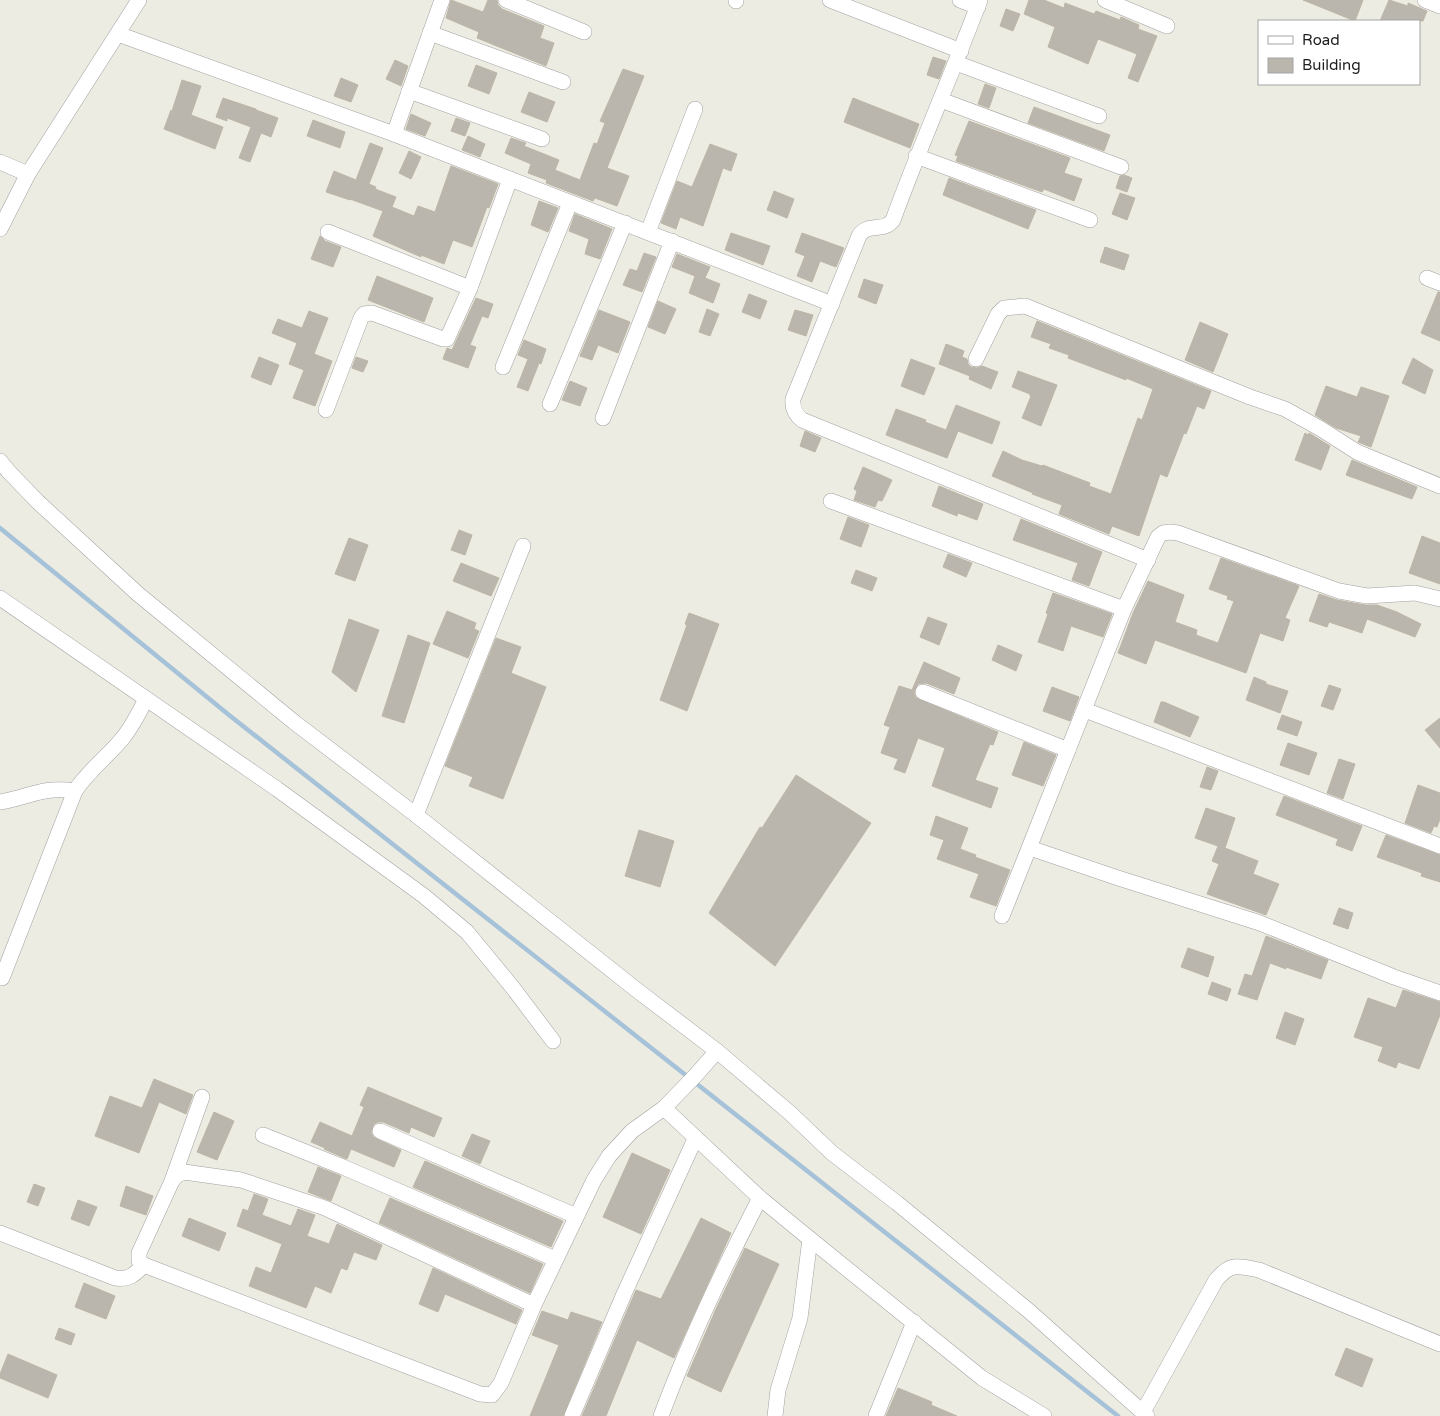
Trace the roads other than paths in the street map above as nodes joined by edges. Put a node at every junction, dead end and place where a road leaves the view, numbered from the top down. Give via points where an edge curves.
1 (139, 0) edge
2 (442, 0) edge
3 (506, 0) edge
4 (830, 0) edge
5 (960, 0) edge
6 (1105, 0) edge
7 (1424, 0) edge
8 (979, 4) edge
9 (1440, 6) edge
10 (1168, 26) dead end
11 (584, 32) dead end
12 (430, 33) junction
13 (118, 34) junction
14 (959, 57) junction
15 (563, 82) dead end
16 (409, 92) junction
17 (941, 100) junction
18 (695, 109) dead end
19 (1099, 116) dead end
20 (394, 134) junction
21 (542, 139) dead end
22 (916, 156) junction
23 (0, 162) edge
24 (1121, 167) dead end
25 (28, 174) junction
26 (510, 179) junction
27 (570, 203) junction
28 (1090, 220) dead end
29 (625, 223) junction
30 (0, 230) edge
31 (328, 232) dead end
32 (648, 232) junction
33 (672, 241) junction
34 (470, 288) junction
35 (832, 304) junction
36 (976, 359) dead end
37 (503, 366) dead end
38 (550, 404) dead end
39 (326, 410) dead end
40 (603, 418) dead end
41 (0, 461) edge
42 (1440, 486) edge
43 (831, 501) dead end
44 (523, 546) dead end
45 (1148, 560) junction
46 (0, 598) edge
47 (1440, 599) edge
48 (1124, 608) junction
49 (923, 692) dead end
50 (146, 699) junction
51 (1085, 710) junction
52 (1068, 750) junction
53 (74, 791) junction
54 (0, 802) edge
55 (416, 815) junction
56 (1440, 846) edge
57 (1030, 848) junction
58 (1002, 916) dead end
59 (2, 978) dead end
60 (1440, 993) edge
61 (553, 1041) dead end
62 (717, 1051) junction
63 (202, 1097) dead end
64 (664, 1108) junction
65 (380, 1131) dead end
66 (263, 1135) dead end
67 (695, 1139) junction
68 (172, 1181) junction
69 (760, 1198) junction
70 (576, 1216) junction
71 (0, 1233) edge
72 (810, 1239) junction
73 (555, 1259) junction
74 (144, 1265) junction
75 (534, 1305) junction
76 (914, 1322) junction
77 (1440, 1344) edge
78 (1145, 1414) edge
79 (572, 1416) edge
80 (661, 1416) edge
81 (775, 1416) edge
82 (876, 1416) edge
83 (1044, 1416) edge

1 - 13 street
2 - 12 street
3 - 11 street
4 - 14 street
5 - 8 street
6 - 10 street
7 - 9 street
8 - 14 street
12 - 15 street
12 - 16 street
13 - 20 street
13 - 25 street
14 - 17 street
14 - 19 street
16 - 20 street
16 - 21 street
17 - 22 street
17 - 24 street
18 - 32 street
20 - 26 street
22 - 28 street
22 - 35 street via 892,220 885,227 862,231
23 - 25 street
25 - 30 street
26 - 27 street
26 - 34 street
27 - 29 street
27 - 37 street
29 - 32 street
29 - 38 street
31 - 34 street
32 - 33 street
33 - 35 street
33 - 40 street
34 - 39 street via 447,338 443,339 364,314
35 - 45 street via 793,399 796,416
36 - 42 street via 998,314 1004,308 1025,306 1285,409 1349,448
41 - 55 street via 38,502 138,594 294,722
43 - 48 street
44 - 55 street
45 - 47 street via 1158,538 1164,533 1178,533 1339,591 1367,596 1416,593
45 - 48 street
46 - 50 street
48 - 51 street
49 - 52 street
50 - 53 street via 121,740
50 - 61 street via 285,795 467,932
51 - 52 street
51 - 56 street
52 - 57 street
53 - 54 street via 43,790
53 - 59 street
55 - 62 street
57 - 58 street
57 - 60 street via 1260,923
62 - 64 street
62 - 78 street via 790,1113 832,1154 1029,1311
63 - 68 street
64 - 67 street
64 - 70 street via 632,1131 614,1149
65 - 70 street
66 - 73 street
67 - 69 street
67 - 79 street
68 - 74 street via 139,1253 139,1261
68 - 75 street via 184,1172 241,1180 316,1205
69 - 72 street
69 - 80 street via 714,1288
70 - 73 street
71 - 74 street via 115,1278 125,1280
72 - 76 street
72 - 81 street via 800,1318 778,1390
73 - 75 street
74 - 75 street via 489,1396 501,1383
76 - 82 street
76 - 83 street via 982,1378
77 - 78 street via 1259,1270 1236,1266 1225,1269 1216,1280

